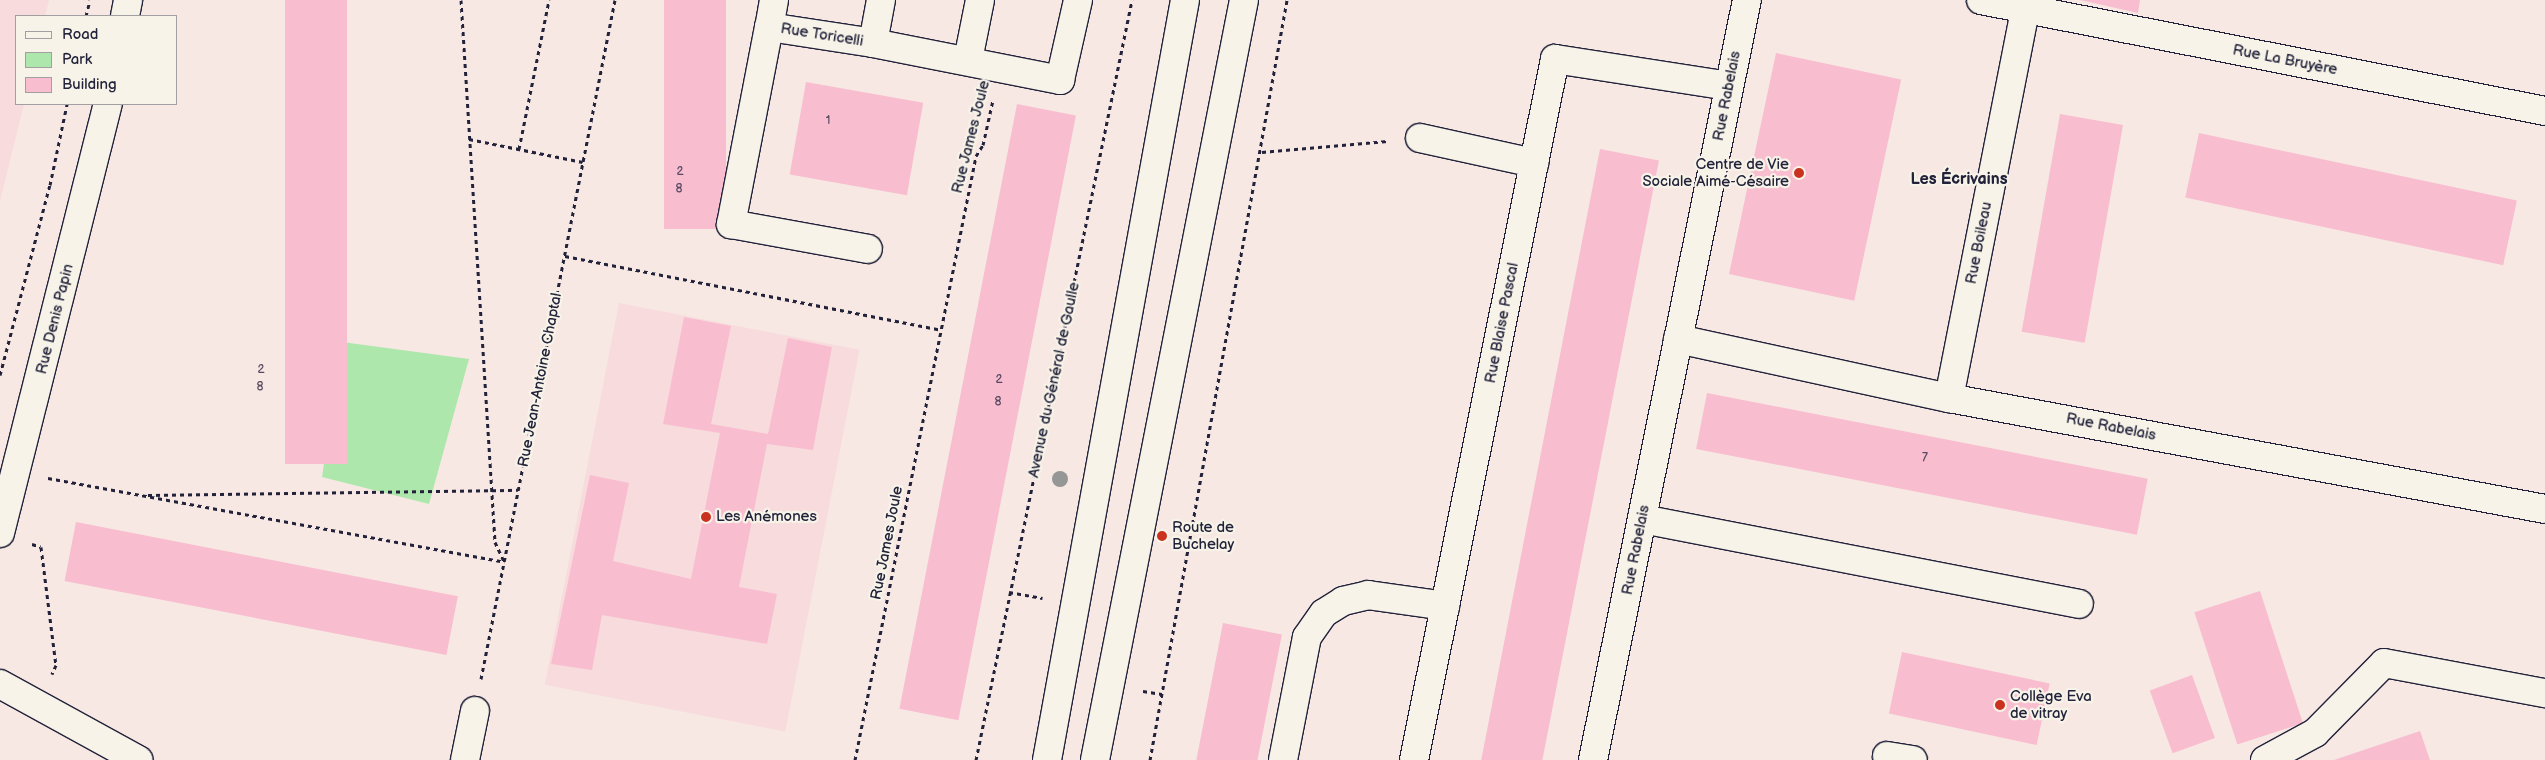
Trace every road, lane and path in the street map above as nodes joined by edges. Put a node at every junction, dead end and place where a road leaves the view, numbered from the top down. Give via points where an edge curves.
1 (90, 0) edge
2 (128, 0) edge
3 (461, 0) edge
4 (549, 0) edge
5 (615, 0) edge
6 (774, 0) edge
7 (881, 0) edge
8 (980, 0) edge
9 (1078, 0) edge
10 (1132, 0) edge
11 (1185, 0) edge
12 (1244, 0) edge
13 (1288, 0) edge
14 (1746, 0) edge
15 (1981, 0) edge
16 (2026, 4) edge
17 (86, 15) edge
18 (124, 15) edge
19 (769, 27) junction
20 (872, 42) junction
21 (968, 60) junction
22 (1000, 67) junction
23 (1729, 86) junction
24 (67, 105) edge
25 (108, 105) edge
26 (2545, 111) edge
27 (1420, 138) joint
28 (470, 139) junction
29 (519, 149) junction
30 (1262, 152) junction
31 (583, 162) junction
32 (1534, 164) junction
33 (868, 248) dead end
34 (565, 256) junction
35 (941, 330) junction
36 (1678, 340) junction
37 (0, 375) edge
38 (1949, 398) junction
39 (17, 472) junction
40 (491, 490) junction
41 (518, 490) junction
42 (140, 495) junction
43 (2545, 509) edge
44 (1642, 519) junction
45 (12, 537) edge
46 (504, 562) junction
47 (2079, 604) dead end
48 (1445, 606) junction
49 (50, 679) dead end
50 (0, 684) edge
51 (2545, 693) edge
52 (475, 711) joint
53 (138, 760) edge
54 (465, 760) edge
55 (855, 760) edge
56 (976, 760) edge
57 (1047, 760) edge
58 (1095, 760) edge
59 (1150, 760) edge
60 (1283, 760) edge
61 (1414, 760) edge
62 (1593, 760) edge
63 (2265, 760) edge

1 - 17 path
2 - 18 street
3 - 28 path
4 - 29 path
5 - 31 path, Rue Jean-Antoine Chaptal
6 - 19 street, Rue Toricelli
7 - 20 street, Rue Toricelli
8 - 21 street
9 - 22 street, Rue Toricelli via 1060,80
10 - 56 path, Avenue du Général de Gaulle
11 - 57 street
12 - 58 street
13 - 30 path
14 - 23 street, Rue Rabelais
15 - 16 street, Rue La Bruyère
16 - 26 street, Rue La Bruyère
16 - 38 street, Rue Boileau
19 - 20 street, Rue Toricelli
19 - 33 street via 731,224
20 - 21 street, Rue Toricelli
21 - 22 street, Rue Toricelli
22 - 35 path, Rue James Joule via 983,145 976,156
23 - 32 street, Rue Blaise Pascal via 1555,59
23 - 36 street, Rue Rabelais
24 - 37 path via 50,185
25 - 39 street, Rue Denis Papin
27 - 30 path
27 - 32 street
28 - 29 path
28 - 40 path
29 - 31 path
30 - 59 path
31 - 34 path, Rue Jean-Antoine Chaptal
32 - 48 street, Rue Blaise Pascal
34 - 35 path
34 - 41 path, Rue Jean-Antoine Chaptal
35 - 55 path, Rue James Joule
36 - 38 street, Rue Rabelais
36 - 44 street, Rue Rabelais
38 - 43 street, Rue Rabelais
39 - 42 path
39 - 45 street, Rue Denis Papin
40 - 41 path
40 - 42 path
40 - 46 path via 495,542
41 - 46 path, Rue Jean-Antoine Chaptal
42 - 46 path
44 - 47 street
44 - 62 street, Rue Rabelais
45 - 49 path via 41,547 56,665
46 - 52 path, Rue Jean-Antoine Chaptal
48 - 60 street via 1368,595 1343,601 1324,613 1307,637
48 - 61 street, Rue Blaise Pascal
50 - 53 street
51 - 63 street via 2384,663 2315,734
52 - 54 street

